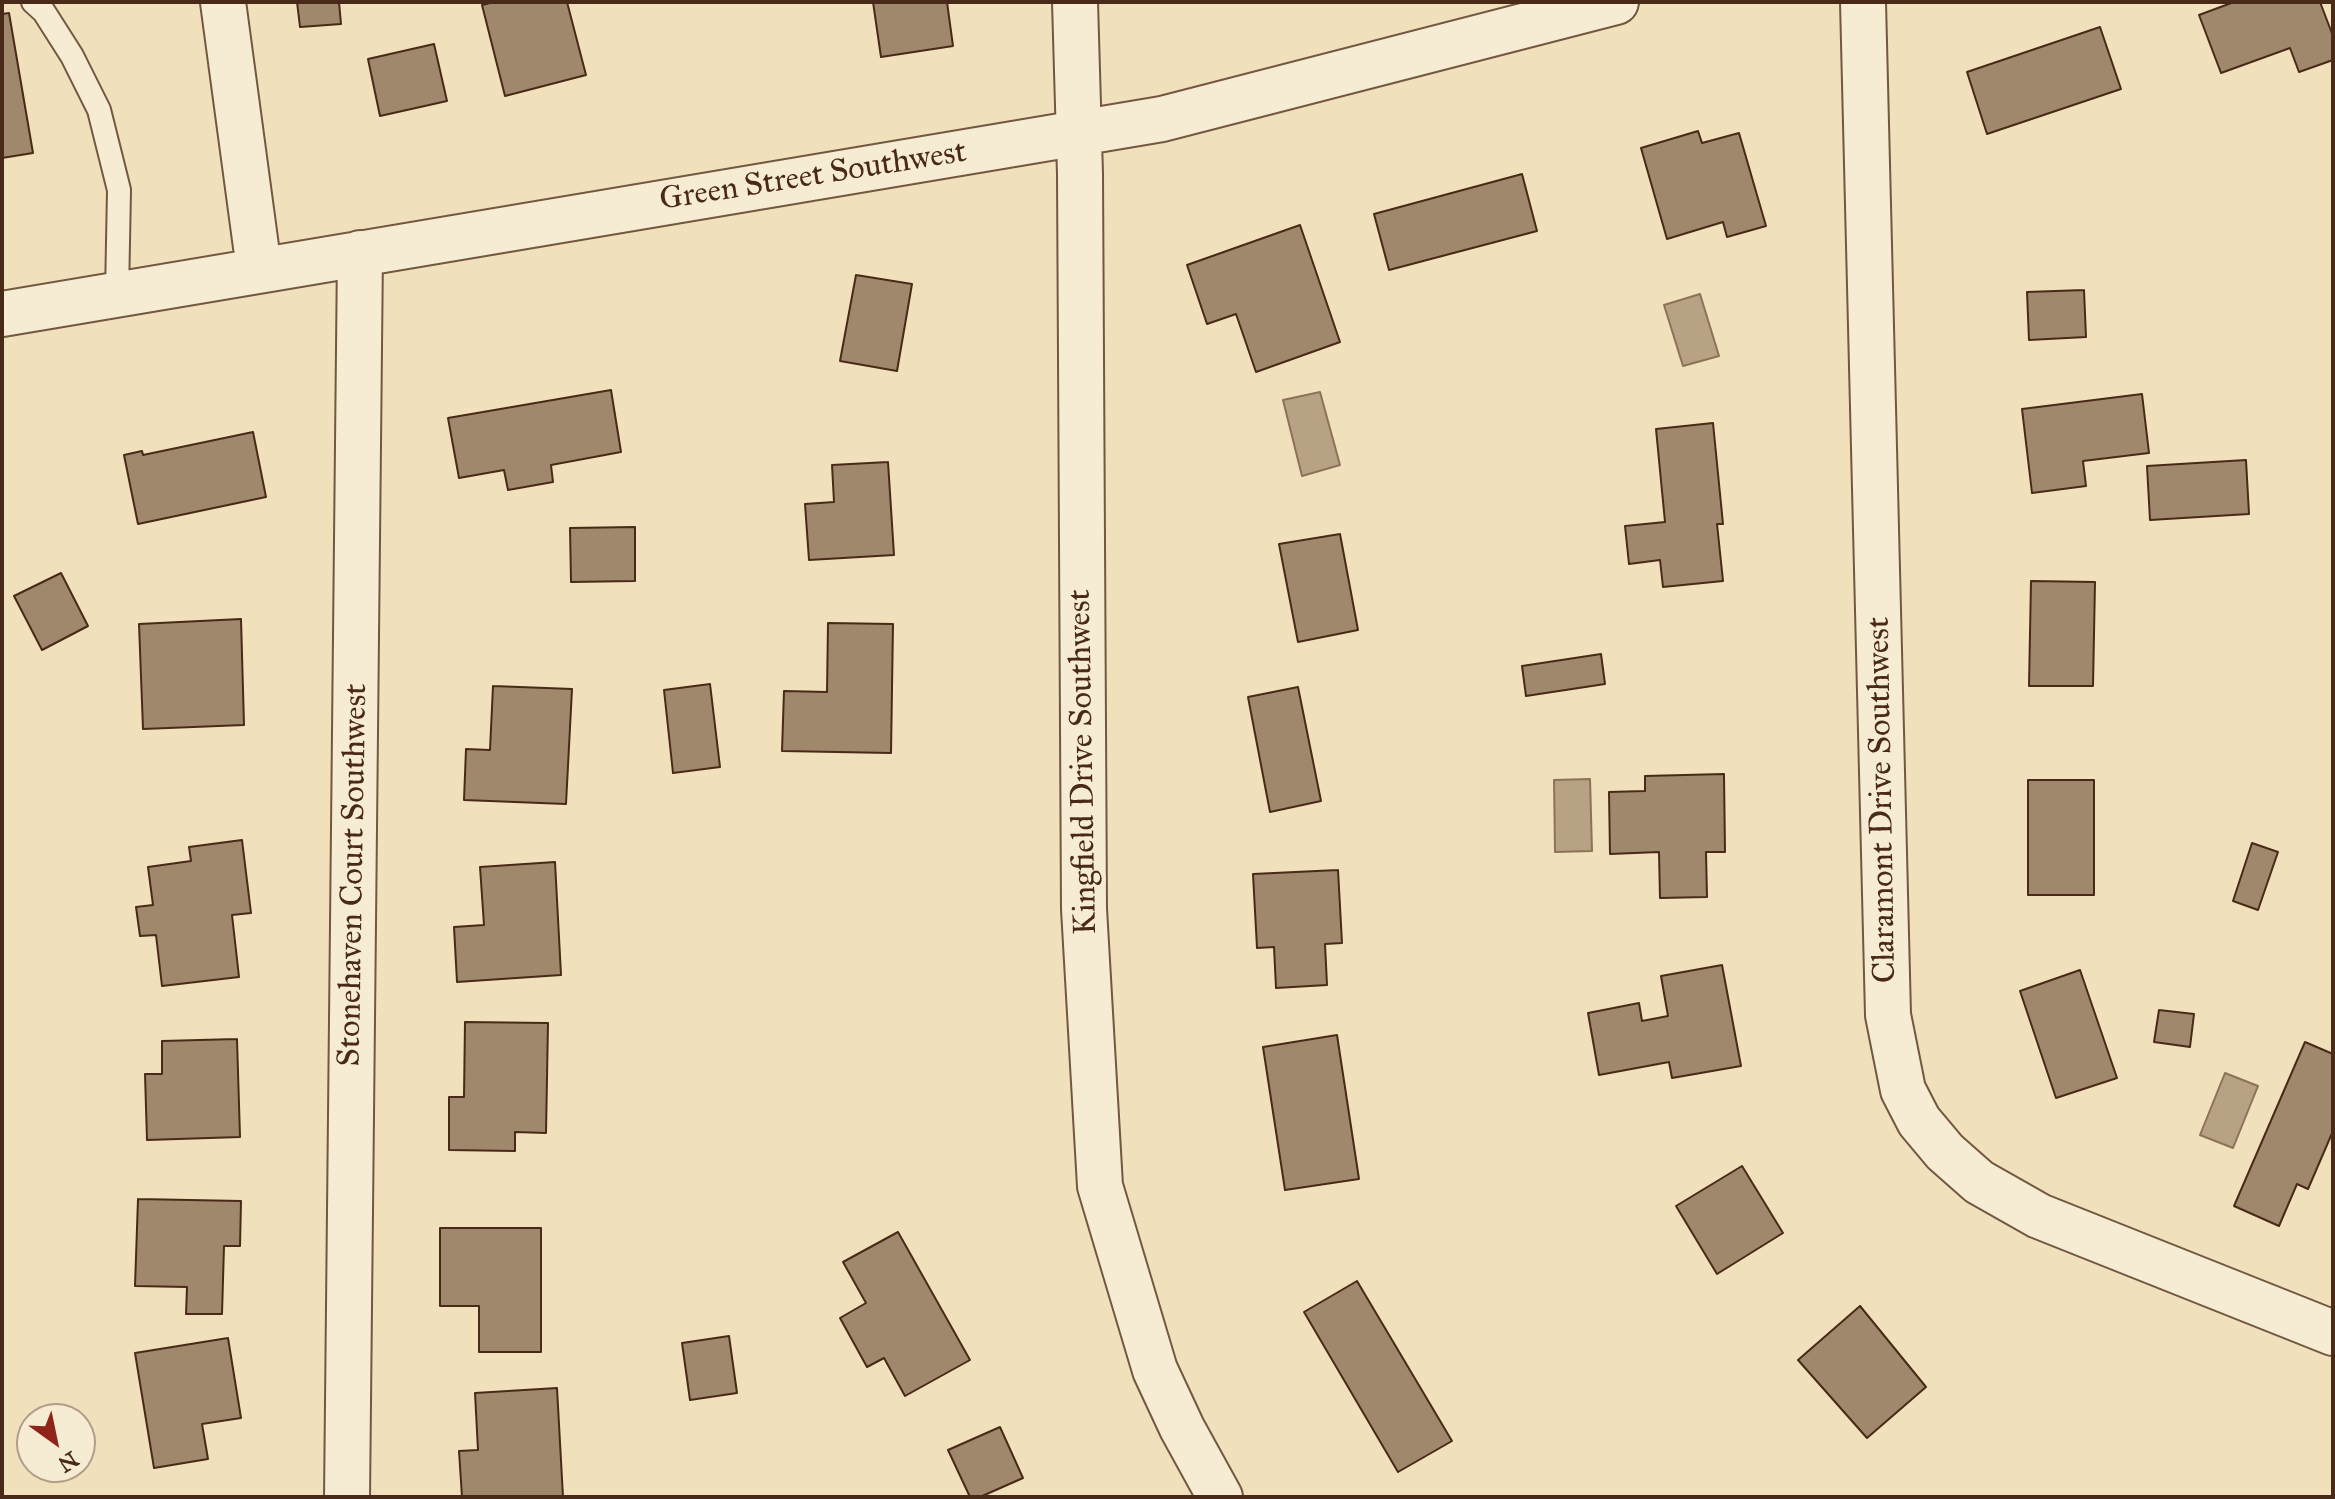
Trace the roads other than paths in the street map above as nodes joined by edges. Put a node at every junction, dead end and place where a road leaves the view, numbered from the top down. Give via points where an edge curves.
1 (33, 2) edge
2 (223, 2) edge
3 (1075, 2) edge
4 (1616, 2) edge
5 (1863, 2) edge
6 (1080, 132) junction
7 (360, 253) junction
8 (259, 269) junction
9 (117, 294) junction
10 (2, 314) edge
11 (2333, 1333) edge
12 (347, 1497) edge
13 (1220, 1497) edge

1 - 9 lane via 72,56 99,110 119,190
2 - 8 street
3 - 6 street, Kingfield Drive Southwest
4 - 6 street, Green Street Southwest via 1162,119
5 - 11 street, Claramont Drive Southwest via 1888,1015 1903,1090 1919,1121 1945,1152 1979,1182 2039,1216
6 - 7 street, Green Street Southwest
6 - 13 street, Kingfield Drive Southwest via 1084,909 1100,1186 1155,1370
7 - 8 street, Green Street Southwest
7 - 12 street, Stonehaven Court Southwest
8 - 9 street, Green Street Southwest
9 - 10 street, Green Street Southwest

